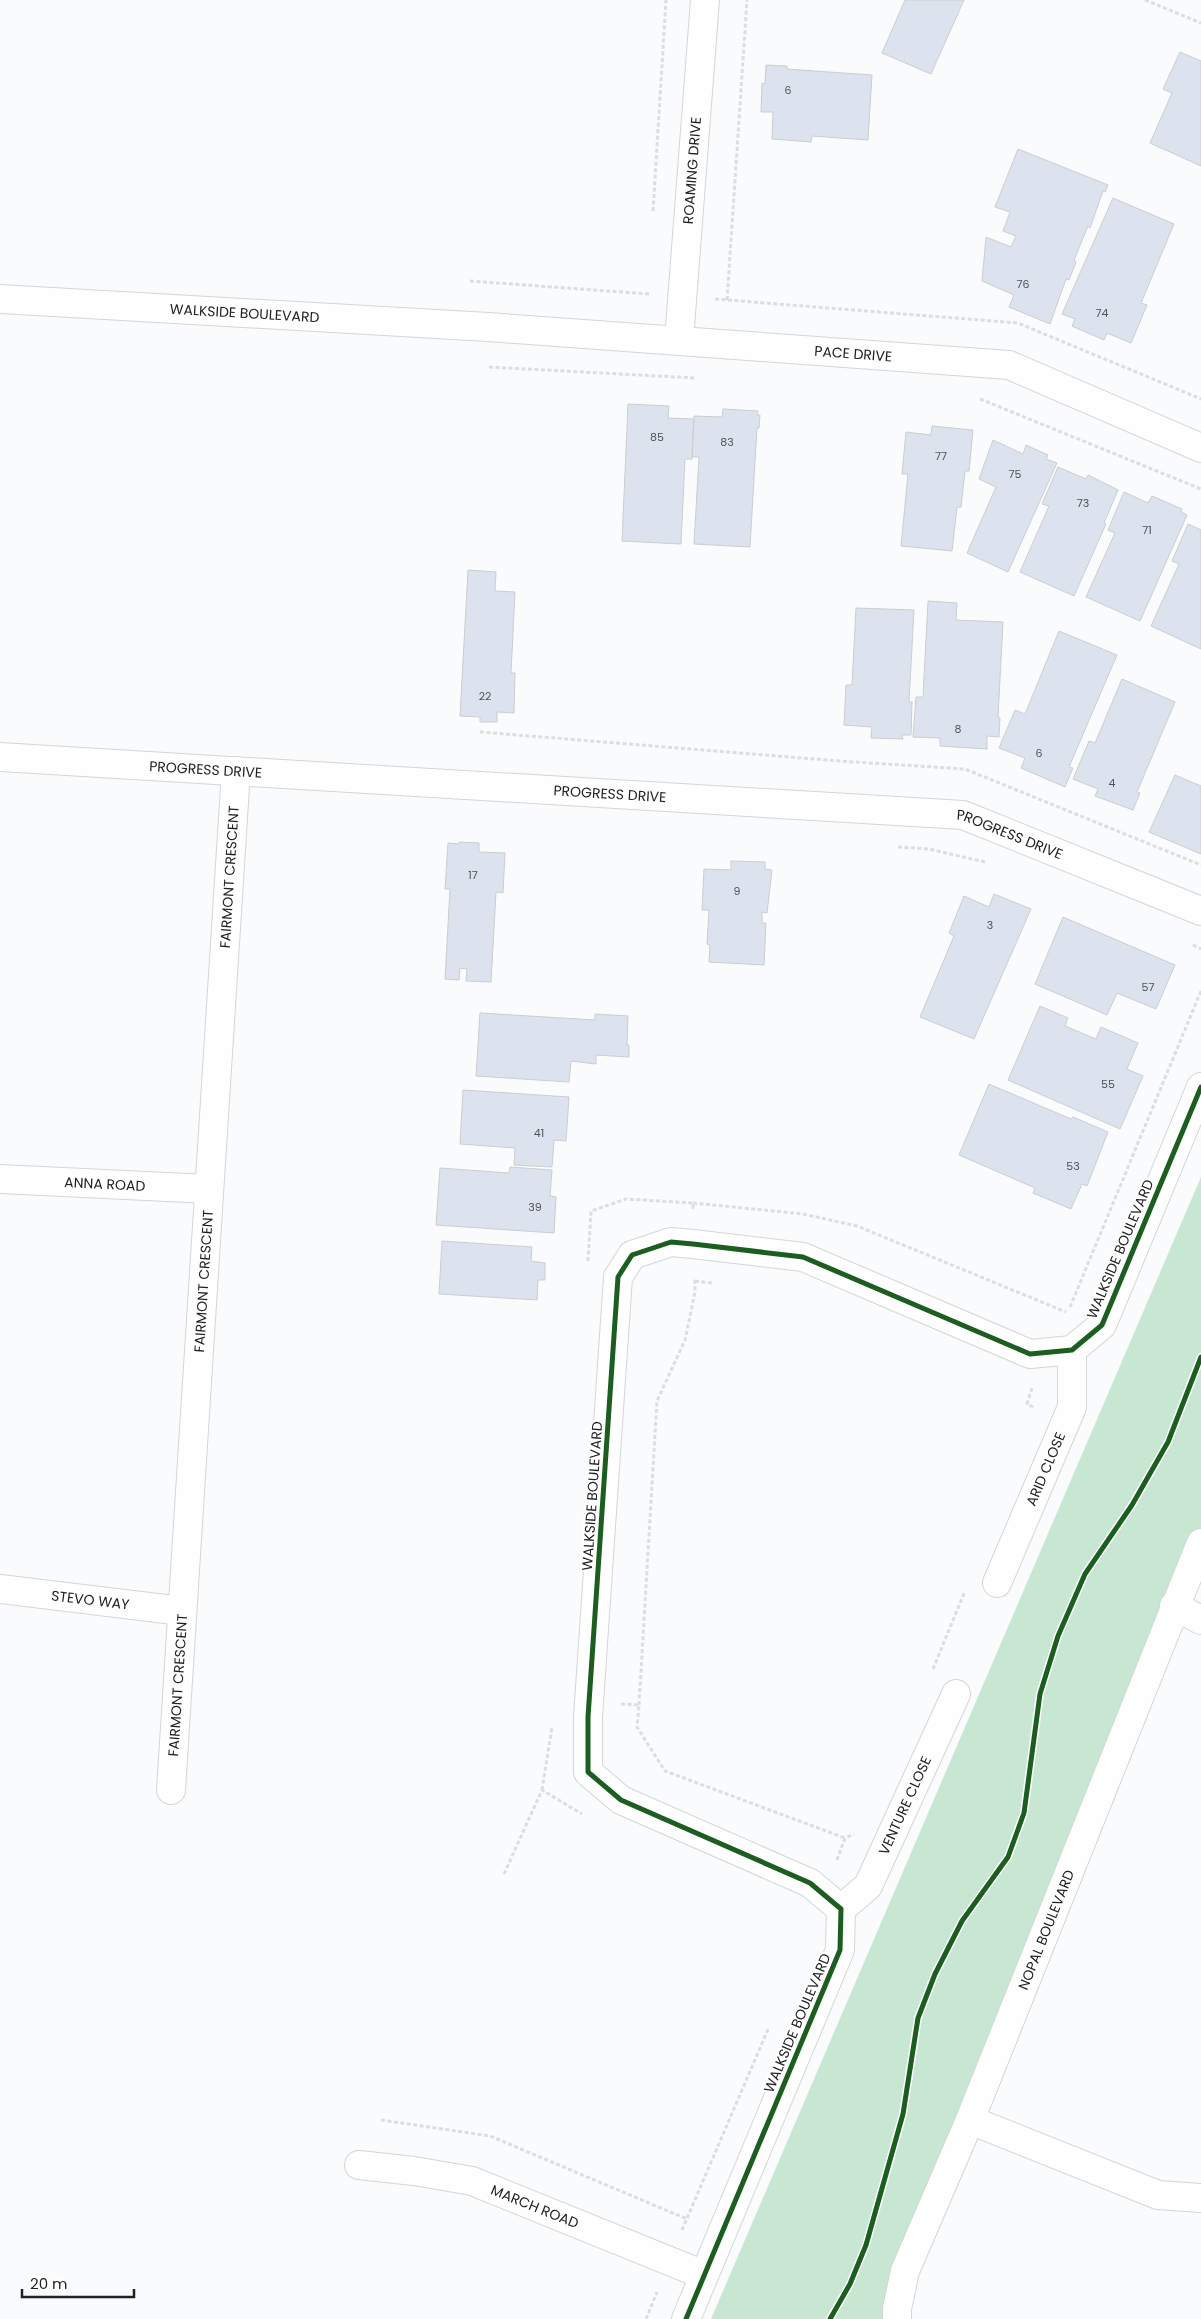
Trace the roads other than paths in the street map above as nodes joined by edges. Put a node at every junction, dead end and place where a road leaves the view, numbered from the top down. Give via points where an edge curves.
1 (705, 0) edge
2 (0, 299) edge
3 (488, 327) joint
4 (679, 340) junction
5 (1201, 448) edge
6 (0, 757) edge
7 (236, 771) junction
8 (1201, 911) edge
9 (1199, 1097) edge
10 (0, 1179) edge
11 (209, 1189) junction
12 (1061, 1351) junction
13 (1201, 1543) edge
14 (997, 1583) road end
15 (0, 1589) edge
16 (1174, 1606) junction
17 (182, 1611) junction
18 (1201, 1620) edge
19 (956, 1694) road end
20 (171, 1790) dead end
21 (841, 1910) junction
22 (970, 2120) junction
23 (359, 2165) dead end
24 (1201, 2198) edge
25 (704, 2274) junction
26 (686, 2319) edge
27 (897, 2319) edge

1 - 4 street, ROAMING DRIVE
2 - 3 street, WALKSIDE BOULEVARD
3 - 4 street, PACE DRIVE
4 - 5 street, PACE DRIVE via 1009,365
6 - 7 street, PROGRESS DRIVE
7 - 8 street, PROGRESS DRIVE via 963,815
7 - 11 street, FAIRMONT CRESCENT
9 - 12 street, WALKSIDE BOULEVARD via 1102,1325
10 - 11 street, ANNA ROAD
11 - 17 street, FAIRMONT CRESCENT
12 - 14 street, ARID CLOSE via 1072,1407
12 - 21 street, WALKSIDE BOULEVARD via 1030,1354 803,1258 671,1242 632,1255 618,1277 589,1702 588,1772 621,1800 810,1882
13 - 16 street, NOPAL BOULEVARD
15 - 17 street, STEVO WAY
16 - 18 street
16 - 22 street, NOPAL BOULEVARD
17 - 20 street, FAIRMONT CRESCENT
19 - 21 street, VENTURE CLOSE via 868,1886
21 - 25 street, WALKSIDE BOULEVARD via 840,1950
22 - 24 street via 1158,2195
22 - 27 street, NOPAL BOULEVARD via 905,2271
23 - 25 street, MARCH ROAD via 472,2181
25 - 26 street, WALKSIDE BOULEVARD

